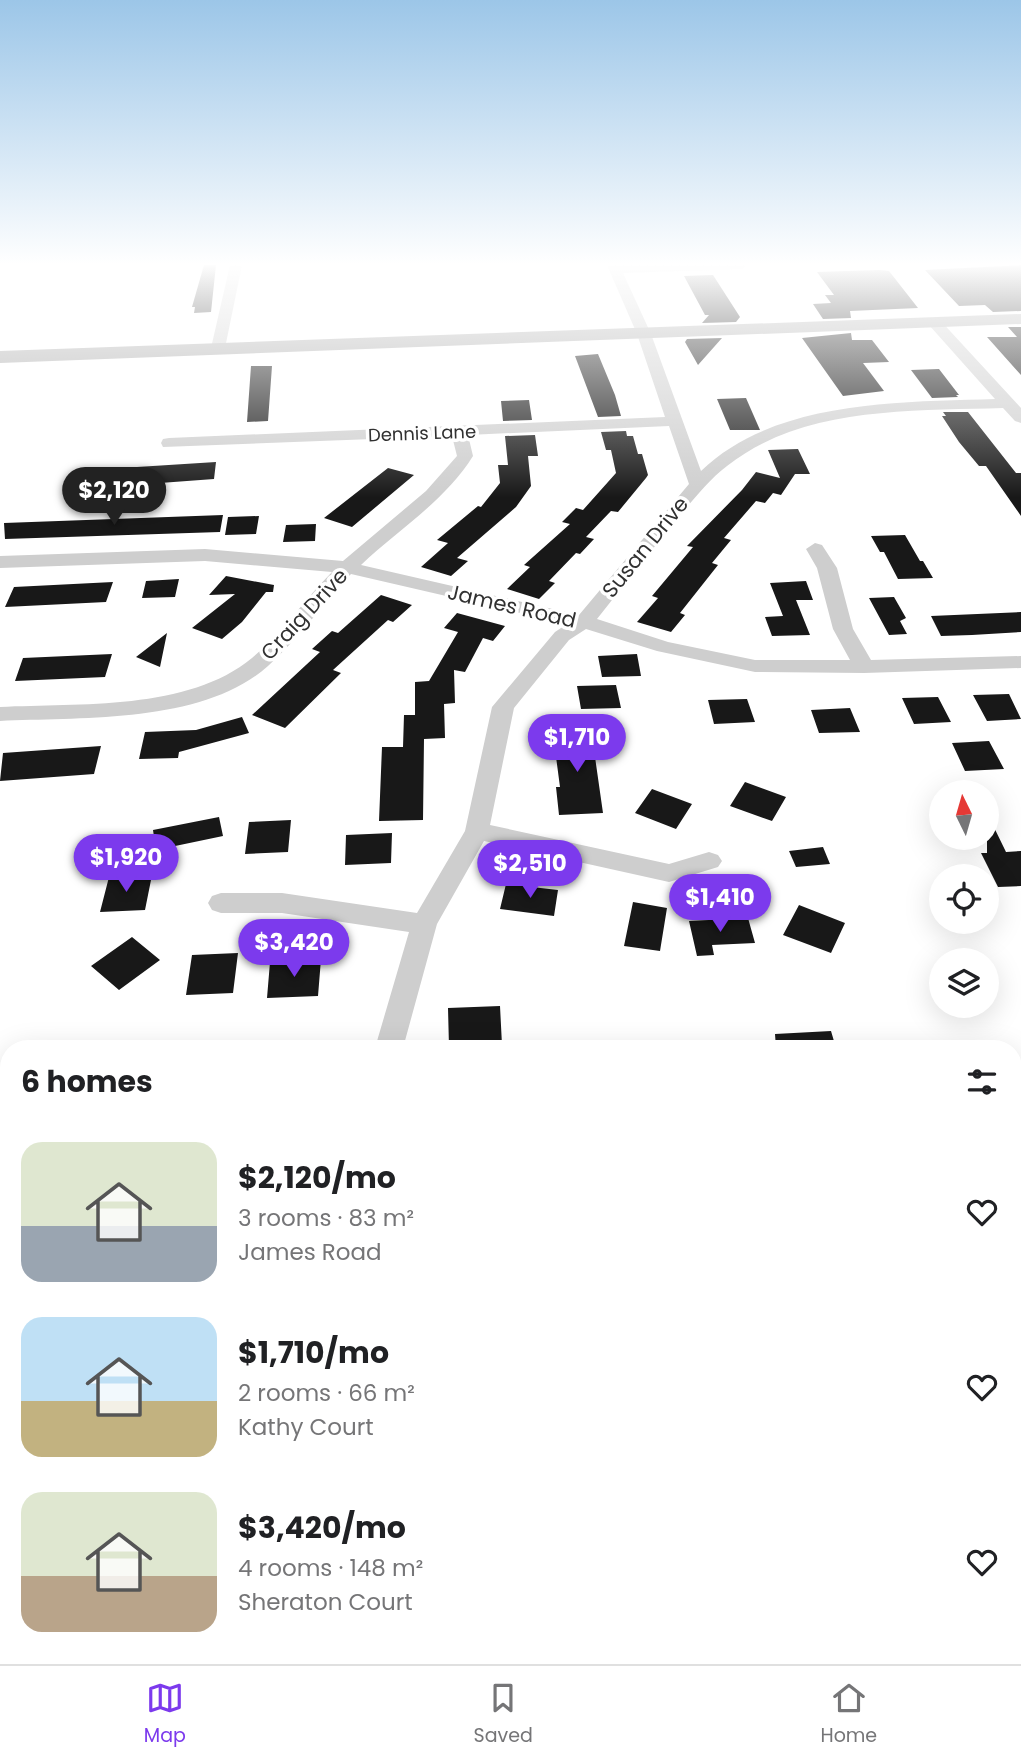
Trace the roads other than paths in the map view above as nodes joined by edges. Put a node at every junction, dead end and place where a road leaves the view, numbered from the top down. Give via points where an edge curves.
1 (219, 343) edge
2 (381, 343) edge
3 (647, 343) edge
4 (953, 343) edge
5 (218, 348) junction
6 (0, 357) edge
7 (1014, 411) edge
8 (676, 421) junction
9 (459, 431) junction
10 (169, 443) dead end
11 (697, 483) junction
12 (815, 549) dead end
13 (0, 562) edge
14 (346, 567) junction
15 (584, 622) junction
16 (1021, 662) edge
17 (864, 667) junction
18 (0, 714) edge
19 (477, 831) junction
20 (709, 861) dead end
21 (221, 903) dead end
22 (424, 924) junction
23 (391, 1040) edge

1 - 5 street
2 - 5 main road
3 - 8 street
4 - 7 street
5 - 6 main road
7 - 11 street, Susan Drive via 917,407 804,423 732,454
8 - 9 street, Dennis Lane
8 - 11 street
9 - 10 street, Dennis Lane
9 - 14 street, Craig Drive via 465,456 460,467
11 - 15 street, Susan Drive
12 - 17 street via 827,568 844,629
13 - 14 street, James Road via 205,555
14 - 15 street, James Road
14 - 18 street, Craig Drive via 258,664 218,690 168,703
15 - 17 street, James Road via 664,647 755,666
15 - 19 street, Susan Drive via 562,636 503,707
16 - 17 street, James Road
19 - 20 street via 669,873
19 - 22 street, Susan Drive
21 - 22 street via 282,903
22 - 23 street, Susan Drive

